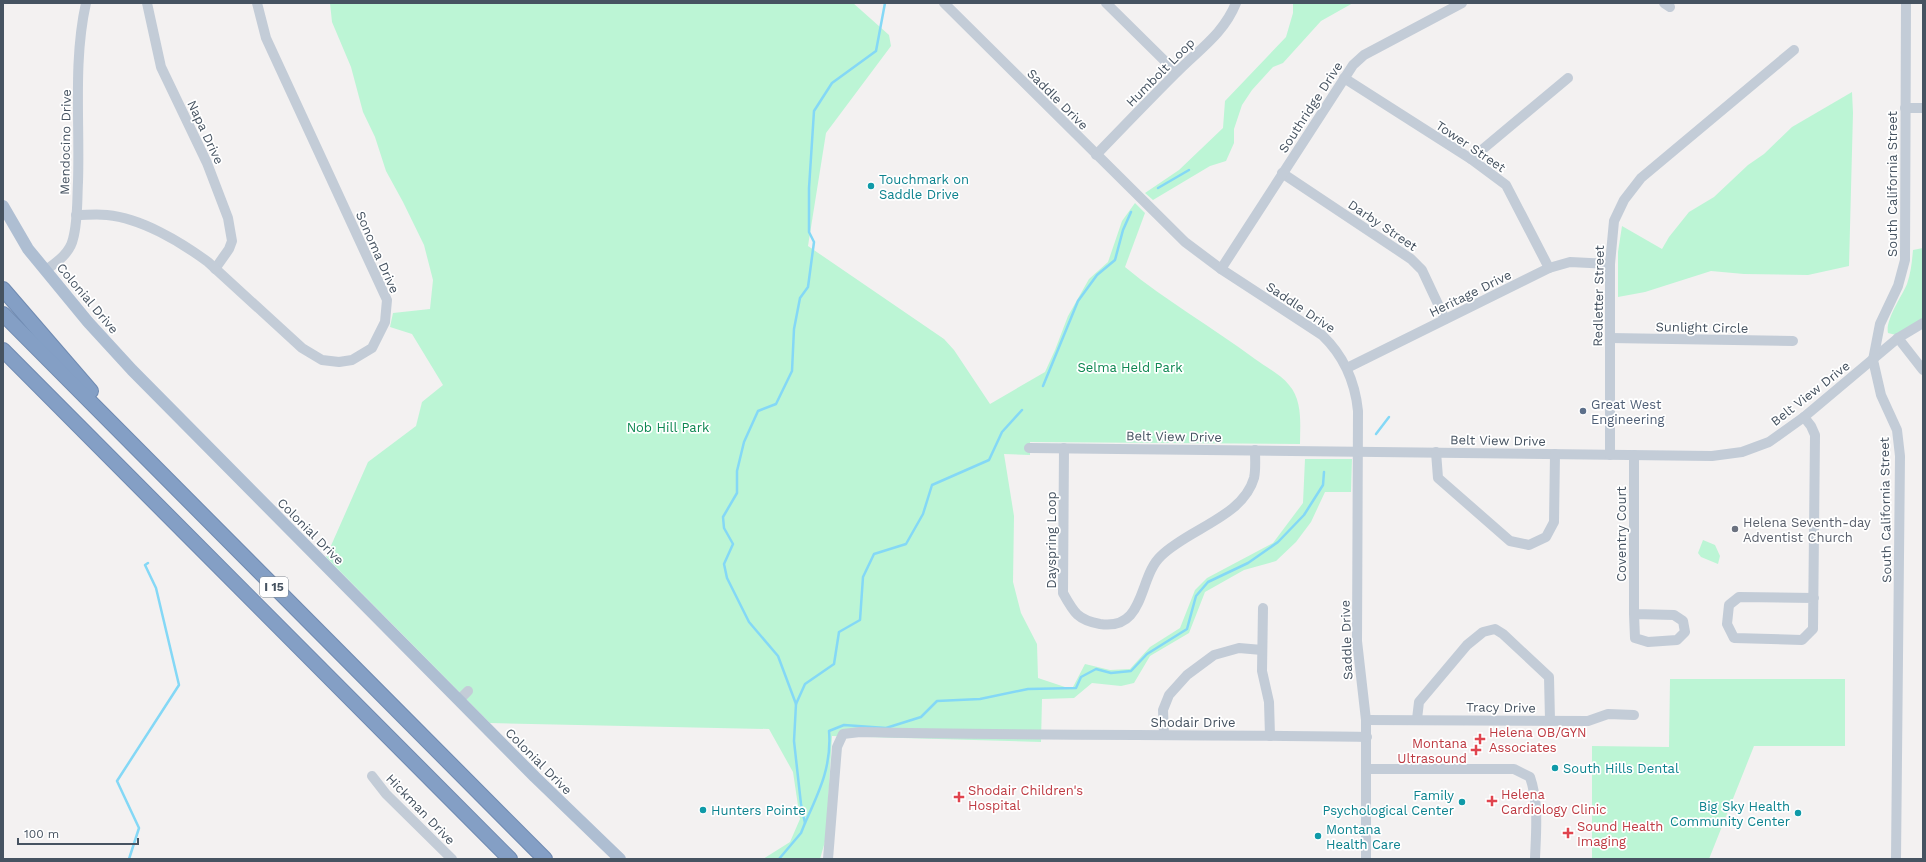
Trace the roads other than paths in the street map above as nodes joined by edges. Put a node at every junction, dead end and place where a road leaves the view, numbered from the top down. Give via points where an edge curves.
1 (86, 3) edge
2 (147, 3) edge
3 (257, 3) edge
4 (944, 3) edge
5 (1106, 3) edge
6 (1236, 3) edge
7 (1462, 3) edge
8 (1906, 3) edge
9 (1794, 50) dead end
10 (1176, 72) junction
11 (1344, 78) junction
12 (1568, 78) dead end
13 (1905, 108) junction
14 (1923, 108) edge
15 (1096, 156) junction
16 (1470, 159) junction
17 (1282, 173) junction
18 (3, 206) edge
19 (76, 215) junction
20 (1610, 264) junction
21 (1549, 268) junction
22 (215, 269) junction
23 (1221, 269) junction
24 (46, 270) junction
25 (3, 289) edge
26 (3, 314) edge
27 (1445, 319) junction
28 (1923, 323) edge
29 (1610, 338) junction
30 (1898, 338) junction
31 (1793, 341) dead end
32 (3, 350) edge
33 (3, 360) edge
34 (1873, 360) junction
35 (1347, 368) junction
36 (1923, 370) edge
37 (1804, 417) junction
38 (75, 423) junction
39 (134, 446) junction
40 (1029, 448) dead end
41 (1064, 448) junction
42 (1255, 450) junction
43 (1358, 452) junction
44 (1436, 452) junction
45 (1555, 454) junction
46 (1610, 455) junction
47 (1634, 455) junction
48 (1814, 598) junction
49 (1263, 608) dead end
50 (1634, 614) junction
51 (1262, 650) junction
52 (468, 691) dead end
53 (459, 700) junction
54 (1634, 714) dead end
55 (1417, 719) junction
56 (1366, 720) junction
57 (1550, 720) junction
58 (1164, 735) junction
59 (1270, 736) junction
60 (1367, 738) junction
61 (1366, 769) junction
62 (372, 776) dead end
63 (452, 859) edge
64 (510, 859) edge
65 (545, 859) edge
66 (620, 859) edge
67 (828, 859) edge
68 (1366, 859) edge
69 (1535, 859) edge
70 (1896, 859) edge

1 - 19 street, Mendocino Drive via 82,21 80,60
2 - 22 street, Napa Drive via 161,67 207,163 230,225 232,241
3 - 22 street, Sonoma Drive via 266,38 382,289 386,300 385,322 372,348 362,355 339,362 322,360 302,348
4 - 15 street, Saddle Drive
5 - 10 street
6 - 10 street, Humbolt Loop via 1230,18 1217,35
7 - 11 street, Southridge Drive via 1364,55
8 - 13 street, South California Street
9 - 20 street, Redletter Street via 1641,178 1624,200 1614,221
10 - 15 street, Humbolt Loop
11 - 16 street, Tower Street
11 - 17 street, Southridge Drive
12 - 16 street
13 - 14 street
13 - 34 street, South California Street via 1905,260 1898,286 1880,324
15 - 23 street, Saddle Drive via 1185,242
16 - 21 street, Tower Street via 1506,185
17 - 23 street, Southridge Drive
17 - 27 street, Darby Street via 1411,259 1422,270
18 - 24 main road, Colonial Drive via 28,249
19 - 22 street, Sonoma Drive via 118,217 159,232 196,253
19 - 24 street, Mendocino Drive via 73,239 68,251
20 - 21 street, Heritage Drive via 1570,262
20 - 29 street, Redletter Street
21 - 27 street, Heritage Drive
23 - 35 street, Saddle Drive via 1322,335 1335,348
24 - 53 main road, Colonial Drive via 88,322 132,370
25 - 39 highway via 89,388
26 - 39 highway, I 15
27 - 35 street, Heritage Drive
28 - 30 street, Belt View Drive
29 - 31 street, Sunlight Circle
29 - 46 street, Redletter Street
30 - 34 street, Belt View Drive
30 - 36 street
32 - 38 highway, I 15
33 - 38 highway via 40,396
34 - 37 street, Belt View Drive
34 - 70 street, South California Street via 1881,395 1897,430 1900,456
35 - 43 street, Saddle Drive via 1356,395
37 - 47 street, Belt View Drive via 1769,442 1742,452 1712,456
37 - 48 street via 1814,435
38 - 64 highway, I 15
39 - 65 highway, I 15
40 - 41 street, Belt View Drive
41 - 42 street, Belt View Drive
41 - 42 street, Dayspring Loop via 1063,593 1074,612 1086,621 1111,626 1125,620 1133,612 1141,600 1157,559 1162,554 1173,544 1227,513 1243,499 1254,477
42 - 43 street, Belt View Drive
43 - 44 street, Belt View Drive
43 - 56 street, Saddle Drive via 1357,641
44 - 45 street, Belt View Drive
44 - 45 street via 1438,478 1510,541 1529,545 1546,537 1554,522
45 - 46 street, Belt View Drive
46 - 47 street, Belt View Drive
47 - 50 street, Coventry Court
48 - 48 street via 1813,629 1802,640 1734,638 1727,624 1729,605 1739,597
49 - 51 street
50 - 50 street, Coventry Court via 1635,638 1648,642 1677,640 1685,632 1683,621 1674,615
51 - 58 street via 1239,648 1214,655 1187,675 1170,695 1163,710
51 - 59 street via 1262,671 1269,702
52 - 53 street
53 - 66 main road, Colonial Drive
54 - 57 street, Tracy Drive via 1608,714 1588,721
55 - 56 street, Tracy Drive
55 - 57 street, Tracy Drive
55 - 57 street via 1419,702 1467,645 1483,632 1495,629 1549,677
56 - 60 street, Saddle Drive
58 - 59 street, Shodair Drive
58 - 67 street, Shodair Drive via 1020,736 860,732 843,734 837,747
59 - 60 street, Shodair Drive
60 - 61 street, Saddle Drive
61 - 68 street, Saddle Drive
61 - 69 street via 1514,769 1530,777 1536,806
62 - 63 street, Hickman Drive via 386,794

